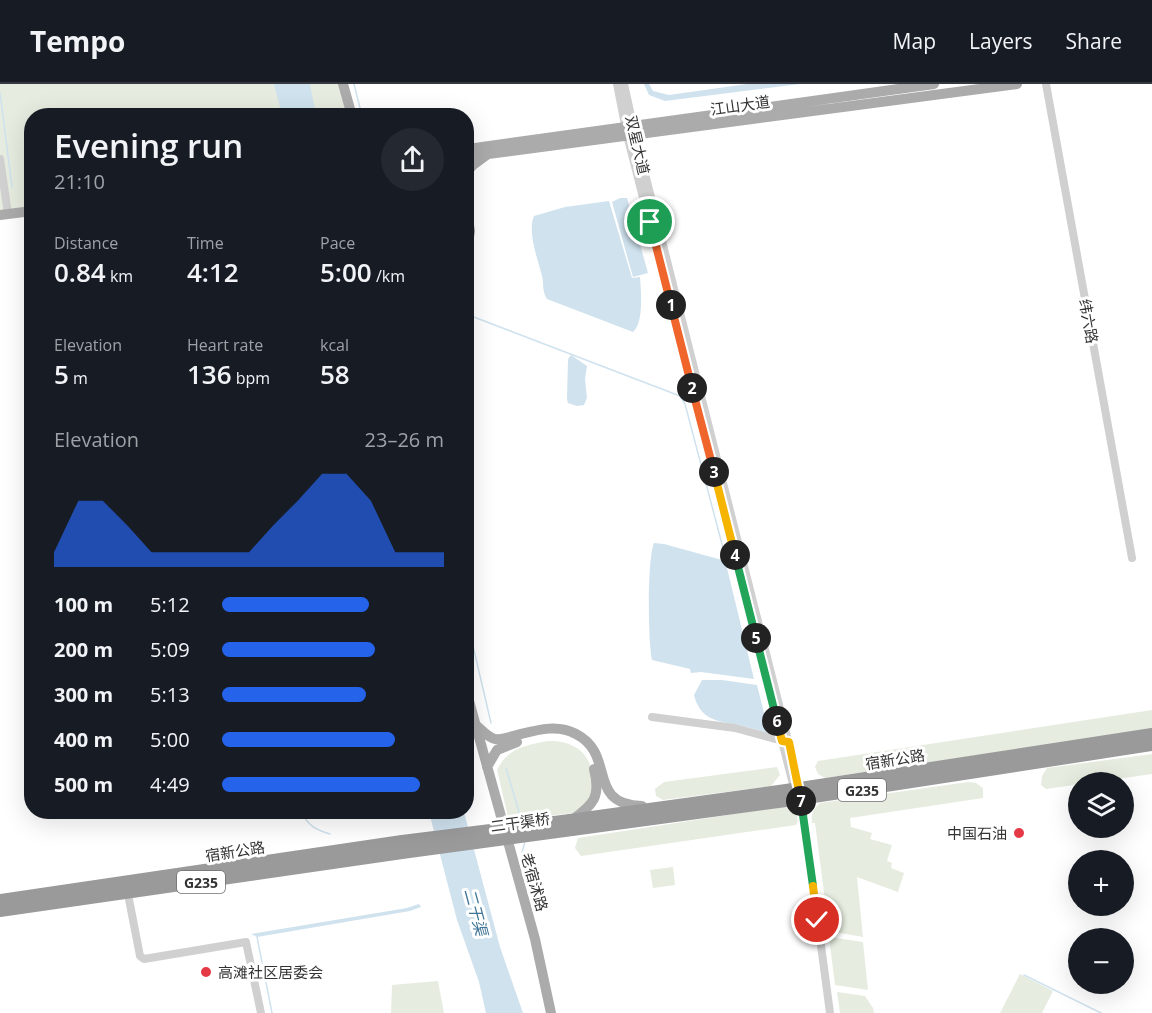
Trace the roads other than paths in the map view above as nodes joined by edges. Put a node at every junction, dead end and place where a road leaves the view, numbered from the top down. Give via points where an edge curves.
1 (343, 84) edge
2 (617, 84) edge
3 (624, 84) edge
4 (934, 84) edge
5 (1017, 84) edge
6 (1046, 84) edge
7 (350, 108) edge
8 (630, 130) junction
9 (474, 148) edge
10 (474, 154) edge
11 (488, 154) junction
12 (0, 159) edge
13 (474, 165) edge
14 (24, 212) edge
15 (4, 215) edge
16 (1132, 558) dead end
17 (652, 717) dead end
18 (474, 719) edge
19 (475, 723) junction
20 (1152, 734) edge
21 (785, 742) junction
22 (1152, 745) edge
23 (487, 767) junction
24 (798, 794) junction
25 (663, 807) junction
26 (571, 823) junction
27 (402, 847) joint
28 (127, 887) junction
29 (0, 900) edge
30 (0, 911) edge
31 (261, 1013) edge
32 (551, 1013) edge
33 (830, 1013) edge

1 - 7 main road
2 - 8 street, 双星大道
3 - 8 street, 双星大道
4 - 8 main road, 江山大道
5 - 8 main road, 江山大道
6 - 16 street, 纬六路
8 - 9 main road, 江山大道
8 - 11 main road, 江山大道
8 - 21 street, 双星大道
10 - 11 main road, 江山大道
11 - 13 main road
12 - 15 street
14 - 15 main road
17 - 21 street via 735,728
18 - 19 main road, 老宿沭路
19 - 23 main road, 老宿沭路
19 - 25 main road via 493,739 535,730 568,729 594,749 604,783 614,799 629,806
20 - 24 highway, 宿新公路 / G235
21 - 24 street, 双星大道
22 - 24 highway, 宿新公路 / G235
23 - 26 main road via 497,750 506,745 545,734 573,739 592,760 597,790 591,806
23 - 32 main road, 老宿沭路 via 535,939
24 - 25 highway, 宿新公路 / G235
24 - 26 highway, 宿新公路 / G235
24 - 33 street, 双星大道
25 - 26 highway, 宿新公路 / G235
26 - 27 highway, 二干渠桥 / G235, bridge
27 - 28 highway, 宿新公路 / G235
28 - 29 highway, 宿新公路 / G235
28 - 30 highway, 宿新公路 / G235
28 - 31 street via 140,956 144,959 246,942

